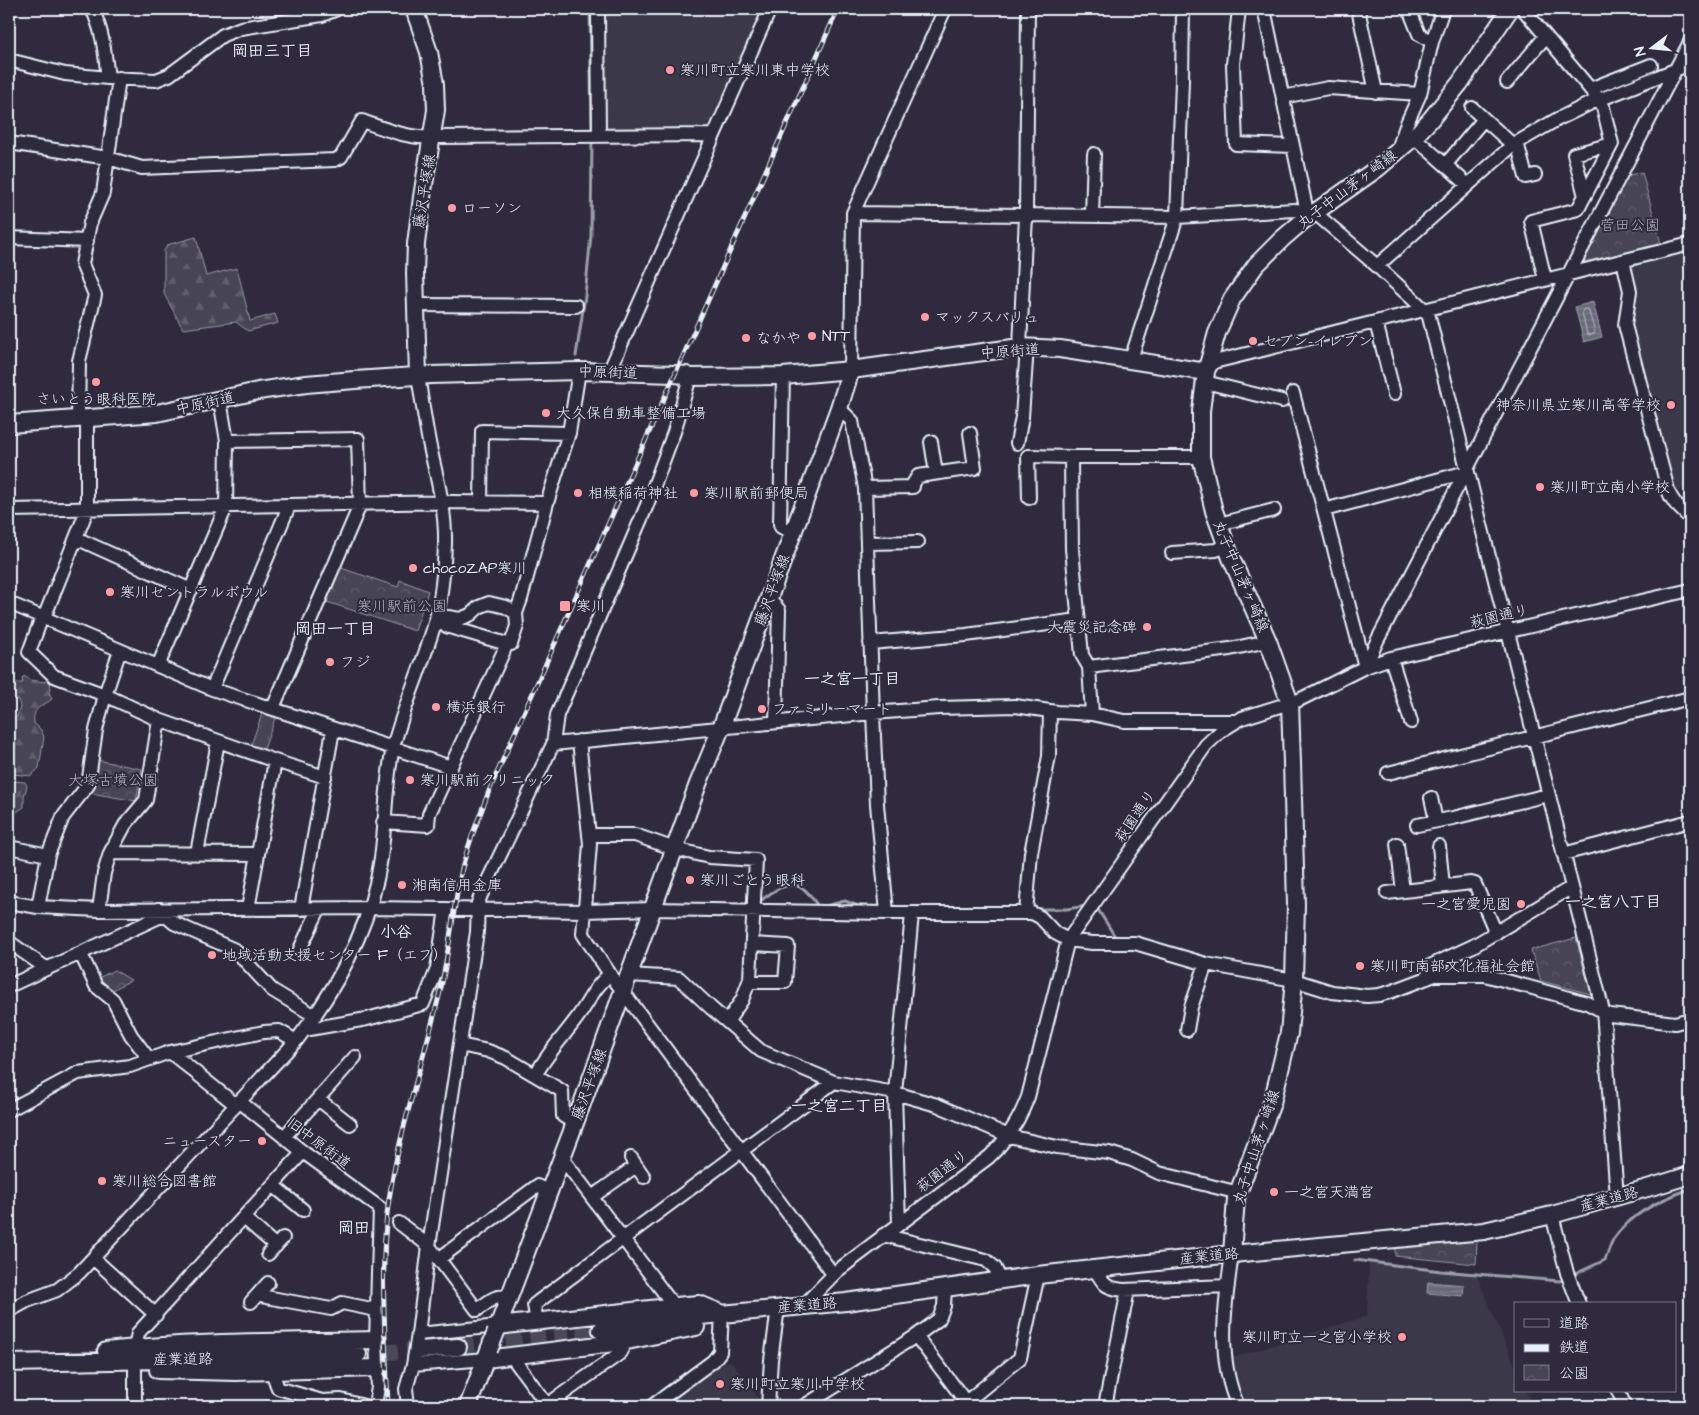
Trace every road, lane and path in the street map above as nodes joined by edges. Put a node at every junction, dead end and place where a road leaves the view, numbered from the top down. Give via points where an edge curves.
1 (92, 9) edge
2 (337, 9) edge
3 (414, 9) edge
4 (598, 9) edge
5 (770, 9) edge
6 (945, 9) edge
7 (1028, 9) edge
8 (1183, 9) edge
9 (1238, 9) edge
10 (1264, 9) edge
11 (1358, 9) edge
12 (1409, 9) edge
13 (1443, 9) edge
14 (1510, 9) edge
15 (1523, 9) edge
16 (1546, 36) junction
17 (1432, 42) junction
18 (1690, 42) edge
19 (9, 60) edge
20 (1690, 64) edge
21 (1651, 65) dead end
22 (1676, 70) junction
23 (1508, 74) dead end
24 (113, 78) junction
25 (1376, 92) junction
26 (1420, 94) junction
27 (1595, 94) junction
28 (1282, 96) junction
29 (1472, 108) dead end
30 (1484, 119) junction
31 (713, 135) junction
32 (593, 136) junction
33 (1414, 137) junction
34 (432, 138) junction
35 (1512, 142) junction
36 (9, 143) edge
37 (1612, 144) junction
38 (1293, 146) junction
39 (1397, 152) junction
40 (1094, 154) dead end
41 (108, 158) junction
42 (1446, 164) junction
43 (1536, 175) dead end
44 (1466, 182) junction
45 (1585, 196) junction
46 (1310, 212) junction
47 (853, 213) junction
48 (1026, 215) junction
49 (1092, 216) junction
50 (1177, 217) junction
51 (9, 238) edge
52 (87, 241) junction
53 (1690, 244) edge
54 (1623, 261) junction
55 (1375, 264) junction
56 (1571, 272) junction
57 (1545, 279) junction
58 (416, 305) junction
59 (576, 306) dead end
60 (1425, 310) junction
61 (1376, 322) junction
62 (1024, 347) junction
63 (1131, 359) junction
64 (851, 370) junction
65 (579, 371) junction
66 (609, 372) junction
67 (418, 376) junction
68 (782, 376) junction
69 (690, 377) junction
70 (1205, 377) junction
71 (1389, 391) dead end
72 (1293, 393) dead end
73 (1276, 396) dead end
74 (220, 400) junction
75 (839, 408) junction
76 (82, 418) junction
77 (9, 424) edge
78 (569, 433) junction
79 (970, 433) dead end
80 (1021, 437) dead end
81 (227, 441) junction
82 (931, 442) dead end
83 (1071, 457) junction
84 (1201, 457) junction
85 (1466, 471) junction
86 (936, 473) junction
87 (865, 488) junction
88 (1029, 498) dead end
89 (443, 502) junction
90 (481, 502) junction
91 (360, 504) junction
92 (547, 504) junction
93 (289, 506) junction
94 (226, 507) junction
95 (9, 510) edge
96 (87, 510) junction
97 (1324, 510) junction
98 (1269, 514) dead end
99 (1690, 518) edge
100 (1219, 524) junction
101 (793, 532) junction
102 (76, 538) junction
103 (918, 542) dead end
104 (867, 544) junction
105 (1227, 545) junction
106 (1180, 556) dead end
107 (191, 590) junction
108 (1690, 590) edge
109 (769, 598) junction
110 (9, 603) edge
111 (516, 613) junction
112 (43, 618) junction
113 (436, 620) junction
114 (1078, 620) junction
115 (1507, 631) junction
116 (1268, 640) junction
117 (870, 643) junction
118 (507, 644) junction
119 (120, 650) junction
120 (1391, 658) junction
121 (158, 666) junction
122 (1089, 667) junction
123 (1365, 667) junction
124 (212, 689) junction
125 (105, 695) junction
126 (1690, 698) edge
127 (1290, 703) junction
128 (273, 708) junction
129 (1050, 711) junction
130 (872, 712) junction
131 (1092, 714) junction
132 (160, 720) junction
133 (1235, 721) junction
134 (776, 722) junction
135 (1411, 722) dead end
136 (722, 728) junction
137 (333, 730) junction
138 (1533, 736) junction
139 (579, 741) junction
140 (218, 742) junction
141 (553, 744) junction
142 (393, 749) junction
143 (275, 761) junction
144 (451, 767) junction
145 (1388, 772) dead end
146 (324, 777) junction
147 (1548, 795) junction
148 (1432, 798) dead end
149 (1436, 821) junction
150 (1690, 821) edge
151 (383, 822) junction
152 (1417, 825) dead end
153 (589, 835) junction
154 (1397, 844) dead end
155 (676, 845) junction
156 (9, 846) edge
157 (1438, 846) dead end
158 (198, 853) junction
159 (110, 854) junction
160 (258, 854) junction
161 (1563, 854) junction
162 (48, 855) junction
163 (1443, 886) junction
164 (1572, 887) junction
165 (1403, 891) junction
166 (1387, 893) dead end
167 (9, 902) edge
168 (38, 907) junction
169 (368, 908) junction
170 (755, 908) junction
171 (248, 909) junction
172 (319, 909) junction
173 (446, 909) junction
174 (653, 909) junction
175 (99, 910) junction
176 (301, 910) junction
177 (478, 910) junction
178 (584, 911) junction
179 (159, 913) junction
180 (1026, 913) junction
181 (886, 914) junction
182 (912, 914) junction
183 (1496, 933) junction
184 (1068, 940) junction
185 (9, 942) edge
186 (753, 944) junction
187 (300, 950) dead end
188 (81, 954) junction
189 (1206, 964) junction
190 (46, 968) junction
191 (1429, 973) junction
192 (610, 974) junction
193 (629, 975) junction
194 (1294, 980) junction
195 (749, 982) junction
196 (9, 986) edge
197 (623, 991) junction
198 (1603, 1010) junction
199 (316, 1016) junction
200 (1690, 1019) edge
201 (727, 1022) junction
202 (304, 1030) junction
203 (1187, 1030) dead end
204 (296, 1041) junction
205 (460, 1046) junction
206 (170, 1052) junction
207 (355, 1057) dead end
208 (149, 1059) junction
209 (536, 1074) junction
210 (834, 1082) junction
211 (894, 1093) junction
212 (318, 1099) junction
213 (238, 1103) junction
214 (10, 1107) edge
215 (575, 1123) junction
216 (350, 1124) dead end
217 (1009, 1136) junction
218 (284, 1137) junction
219 (303, 1152) junction
220 (741, 1152) junction
221 (562, 1158) junction
222 (1690, 1175) edge
223 (644, 1177) dead end
224 (274, 1186) junction
225 (548, 1191) junction
226 (1238, 1193) junction
227 (592, 1197) junction
228 (1617, 1197) junction
229 (303, 1210) dead end
230 (1552, 1215) junction
231 (244, 1218) junction
232 (399, 1223) dead end
233 (899, 1224) junction
234 (883, 1236) junction
235 (623, 1238) junction
236 (276, 1246) dead end
237 (429, 1246) junction
238 (1232, 1254) junction
239 (93, 1258) junction
240 (440, 1258) junction
241 (1095, 1269) junction
242 (833, 1274) junction
243 (1038, 1275) junction
244 (1001, 1281) junction
245 (1228, 1286) junction
246 (945, 1288) junction
247 (1128, 1290) junction
248 (260, 1292) dead end
249 (509, 1297) junction
250 (1578, 1302) edge
251 (674, 1306) junction
252 (803, 1306) junction
253 (778, 1308) junction
254 (376, 1310) junction
255 (9, 1311) edge
256 (722, 1314) junction
257 (156, 1315) junction
258 (537, 1322) junction
259 (497, 1329) junction
260 (601, 1330) tunnel mouth
261 (916, 1336) junction
262 (376, 1340) junction
263 (419, 1342) junction
264 (622, 1342) junction
265 (458, 1346) tunnel mouth
266 (134, 1348) junction
267 (358, 1354) tunnel mouth
268 (487, 1355) junction
269 (512, 1357) junction
270 (82, 1361) junction
271 (44, 1362) junction
272 (9, 1363) edge
273 (412, 1365) junction
274 (378, 1368) junction
275 (135, 1370) junction
276 (272, 1372) junction
277 (1618, 1392) edge
278 (967, 1404) edge
279 (135, 1406) edge
280 (364, 1406) edge
281 (375, 1406) edge
282 (408, 1406) edge
283 (468, 1406) edge
284 (548, 1406) edge
285 (652, 1406) edge
286 (768, 1406) edge
287 (804, 1406) edge
288 (1105, 1406) edge
289 (1238, 1406) edge
290 (1625, 1406) edge

1 - 24 street
2 - 24 street via 322,15 241,28 223,35 169,76 156,80
3 - 34 main road, 藤沢平塚線 via 429,52 435,84
4 - 32 street
5 - 31 street
6 - 47 street
7 - 48 street
8 - 50 street
9 - 38 street via 1233,64 1236,144
10 - 28 street
11 - 25 street
12 - 17 street via 1418,40
13 - 17 street
14 - 33 main road, 丸子中山茅ヶ崎線 via 1445,104
15 - 16 street
16 - 23 street
16 - 27 street
17 - 26 street
18 - 22 street
19 - 24 street via 65,74
20 - 22 street
21 - 27 street
22 - 27 street
22 - 56 street
24 - 41 street
25 - 26 street
25 - 28 street via 1328,88
26 - 39 street
27 - 35 street via 1556,120
27 - 37 street via 1602,104
28 - 38 street
29 - 30 street
30 - 35 street
30 - 42 street
31 - 32 street
31 - 66 street
32 - 34 street
33 - 39 main road, 丸子中山茅ヶ崎線
33 - 42 street
34 - 41 street via 395,133 362,121 341,157 335,160 142,168
34 - 58 main road, 藤沢平塚線 via 416,244
35 - 43 street via 1526,177
35 - 44 street
36 - 41 street
37 - 45 street
37 - 45 street via 1574,154
38 - 46 street
39 - 46 main road, 丸子中山茅ヶ崎線
40 - 49 street
41 - 52 street via 103,193 90,222
42 - 44 street
44 - 55 street
45 - 57 street via 1578,209 1531,221
46 - 50 street via 1294,210
46 - 55 street
46 - 70 main road, 丸子中山茅ヶ崎線 via 1267,254 1232,299 1217,333
47 - 48 street
47 - 64 street
48 - 49 street
48 - 62 street
49 - 50 street
50 - 63 street
51 - 52 street
52 - 76 street via 82,264 95,295 79,361
53 - 54 street
54 - 56 street
54 - 99 street via 1630,290 1625,326 1671,499
55 - 60 street
56 - 57 street
56 - 85 street
57 - 60 street
58 - 59 street
58 - 67 main road, 藤沢平塚線
60 - 61 street
60 - 85 street
61 - 70 street via 1214,362
61 - 71 street via 1380,358
62 - 63 main road, 中原街道
62 - 64 main road, 中原街道
62 - 80 street via 1029,390
63 - 70 main road, 中原街道
64 - 68 main road, 中原街道
64 - 75 main road, 藤沢平塚線
65 - 66 main road, 中原街道
65 - 67 main road, 中原街道
65 - 78 street
66 - 69 main road, 中原街道
67 - 74 main road, 中原街道 via 306,384
67 - 89 street
68 - 69 main road, 中原街道
68 - 101 street via 780,524
69 - 141 street via 648,505 557,716
70 - 73 street
70 - 84 main road, 丸子中山茅ヶ崎線
72 - 97 street
74 - 76 main road, 中原街道 via 157,413
74 - 81 street
75 - 87 street via 852,421
75 - 101 main road, 藤沢平塚線
76 - 77 main road, 中原街道
76 - 96 street
78 - 90 street via 482,431
78 - 92 street
79 - 86 street via 975,468
81 - 91 street via 358,439
81 - 94 street
82 - 86 street
83 - 84 street
83 - 88 street via 1028,456 1024,485
83 - 114 street via 1072,549
84 - 100 main road, 丸子中山茅ヶ崎線
85 - 97 street
85 - 115 street
85 - 123 street
86 - 87 street via 918,476 913,487
87 - 104 street
89 - 90 street
89 - 91 street
89 - 113 street via 444,578
90 - 92 street
91 - 93 street
91 - 128 street
92 - 111 street
93 - 94 street
93 - 124 street
94 - 96 street
94 - 107 street
95 - 96 street
96 - 102 street
97 - 123 street
98 - 100 street
100 - 105 main road, 丸子中山茅ヶ崎線
101 - 109 main road, 藤沢平塚線
102 - 107 street
102 - 112 street
103 - 104 street
104 - 117 street
105 - 106 street
105 - 116 main road, 丸子中山茅ヶ崎線
107 - 121 street
108 - 115 street, 萩園通り
109 - 134 street via 778,610
109 - 136 main road, 藤沢平塚線
110 - 112 street
111 - 113 street via 510,608 489,603 460,619
111 - 118 street via 513,640
112 - 119 street
112 - 125 street via 29,652 54,676
113 - 118 street
113 - 142 street
114 - 117 street via 966,635
114 - 122 street via 1082,655
115 - 120 street, 萩園通り
115 - 138 street
116 - 122 street via 1230,649
116 - 127 main road, 丸子中山茅ヶ崎線
117 - 130 street
118 - 144 street
119 - 121 street
119 - 125 street
120 - 123 street, 萩園通り
120 - 135 street via 1411,701
121 - 124 street
122 - 131 street
123 - 127 street, 萩園通り
124 - 128 street
125 - 132 street
125 - 162 street via 88,785 63,817
126 - 138 street
127 - 133 street, 萩園通り
127 - 194 main road, 丸子中山茅ヶ崎線 via 1296,904
128 - 137 street
129 - 130 street via 1014,706
129 - 131 street
129 - 180 street via 1049,756 1031,852
130 - 134 street
130 - 181 street
131 - 133 street via 1137,722
132 - 140 street
132 - 159 street via 146,800 125,825
133 - 184 street, 萩園通り via 1195,759
134 - 136 street
136 - 139 street
136 - 155 main road, 藤沢平塚線
137 - 142 street
137 - 146 street
138 - 145 street
138 - 147 street
139 - 141 street
139 - 153 street
140 - 143 street
140 - 158 street
141 - 177 street via 481,896
142 - 144 street
142 - 151 street
143 - 146 street
143 - 160 street
144 - 151 street via 429,814 428,825
146 - 176 street
147 - 149 street
147 - 161 street
148 - 149 street
149 - 152 street
150 - 161 street
151 - 169 street via 381,856
153 - 155 street via 635,836
153 - 178 street
154 - 165 street
155 - 170 street via 709,857 756,860
155 - 174 main road, 藤沢平塚線
156 - 162 street
157 - 163 street
158 - 159 street
158 - 160 street
159 - 175 street
160 - 171 street
161 - 164 street
162 - 168 street
163 - 165 street
163 - 183 street via 1475,884
164 - 183 street
164 - 198 street
165 - 166 street
167 - 168 street
168 - 175 street
169 - 172 street
169 - 173 street
169 - 199 street via 340,976
170 - 174 street
170 - 181 street
170 - 186 street
171 - 176 street
171 - 179 street
172 - 176 street
172 - 187 street
173 - 177 street
173 - 202 street via 437,969 423,1004 367,1019
174 - 178 street
174 - 193 main road, 藤沢平塚線
175 - 179 street
177 - 178 street
177 - 205 street
178 - 192 street via 583,934
179 - 188 street
179 - 199 street via 235,950 272,990
180 - 182 street
180 - 184 street via 1040,917 1055,933
181 - 182 street
182 - 211 street
183 - 191 street
184 - 189 street via 1135,943
184 - 217 street, 萩園通り via 1028,1097
185 - 190 street
186 - 195 street
186 - 195 street via 788,946 785,982
188 - 190 street
188 - 208 street via 96,986 113,1000 131,1035
189 - 194 street
189 - 203 street via 1191,1007
190 - 196 street
191 - 194 street via 1390,992 1367,996 1332,992
191 - 198 street via 1485,975
192 - 197 street
192 - 209 street via 543,1060
193 - 197 main road, 藤沢平塚線
193 - 201 street via 679,978
194 - 226 main road, 丸子中山茅ヶ崎線 via 1289,1032 1272,1103
195 - 201 street via 742,1000
197 - 215 main road, 藤沢平塚線
197 - 220 street
198 - 200 street via 1619,1017 1675,1023
198 - 228 street
199 - 202 street
201 - 210 street via 761,1051
202 - 204 street
204 - 206 street via 279,1032 264,1032
204 - 213 street
205 - 209 street via 488,1050
205 - 237 street
206 - 208 street
206 - 213 street, 旧中原街道
207 - 212 street
208 - 214 street via 130,1066 78,1073
209 - 215 street via 562,1091 563,1116
210 - 211 street
210 - 220 street
211 - 217 street via 937,1105
211 - 233 street
212 - 216 street
212 - 218 street
213 - 218 street, 旧中原街道
213 - 239 street
215 - 221 main road, 藤沢平塚線
217 - 226 street via 1057,1148 1108,1153 1159,1173
217 - 233 street, 萩園通り via 988,1157
218 - 219 street, 旧中原街道
219 - 224 street
219 - 254 street, 旧中原街道 via 380,1208
220 - 235 street
220 - 242 street
221 - 225 main road, 藤沢平塚線
221 - 227 street
222 - 228 main road, 産業道路
223 - 227 street via 633,1162
224 - 229 street
224 - 231 street
225 - 240 street via 537,1186
225 - 249 main road, 藤沢平塚線
226 - 238 main road, 丸子中山茅ヶ崎線
227 - 235 street
228 - 230 main road, 産業道路
230 - 238 main road, 産業道路 via 1484,1231
230 - 250 street via 1568,1278
231 - 236 street
231 - 257 street
232 - 237 street
233 - 234 street, 萩園通り
234 - 242 street, 萩園通り
234 - 244 street via 986,1260 995,1268
235 - 251 street
235 - 258 street via 538,1301 534,1305
237 - 240 street
237 - 263 street
238 - 241 main road, 産業道路
238 - 245 street
239 - 255 street via 57,1290
239 - 257 street
240 - 249 street via 477,1310 495,1297
241 - 243 main road, 産業道路
241 - 247 street via 1103,1284 1112,1289
242 - 252 street, 萩園通り
243 - 244 main road, 産業道路
243 - 278 street via 1020,1358
244 - 246 main road, 産業道路
245 - 247 street
245 - 289 street via 1224,1339 1230,1380
246 - 252 main road, 産業道路
246 - 261 street via 939,1319
247 - 288 street
248 - 254 street via 287,1306 317,1302 331,1309 342,1303
249 - 259 main road, 藤沢平塚線
251 - 256 main road via 699,1304
251 - 258 main road
252 - 253 main road, 産業道路
253 - 256 main road, 産業道路
253 - 286 street
254 - 262 street
256 - 260 main road, 産業道路
256 - 264 main road via 702,1326
256 - 285 street via 720,1352 713,1361
257 - 266 street via 138,1333
258 - 259 main road
259 - 263 street
259 - 268 main road, 藤沢平塚線, bridge
261 - 278 street
261 - 287 street
262 - 266 main road
262 - 274 street
263 - 265 main road
263 - 273 street
264 - 269 main road
264 - 284 street via 618,1354
266 - 271 main road
267 - 270 main road, 産業道路
268 - 269 main road
268 - 273 street
268 - 283 main road
269 - 284 street
270 - 271 main road, 産業道路
270 - 275 main road via 96,1368
271 - 272 main road, 産業道路
273 - 282 street via 406,1389
274 - 276 main road
274 - 281 street
275 - 276 main road
275 - 279 street
276 - 280 street via 278,1388 322,1401 341,1400
277 - 290 street

